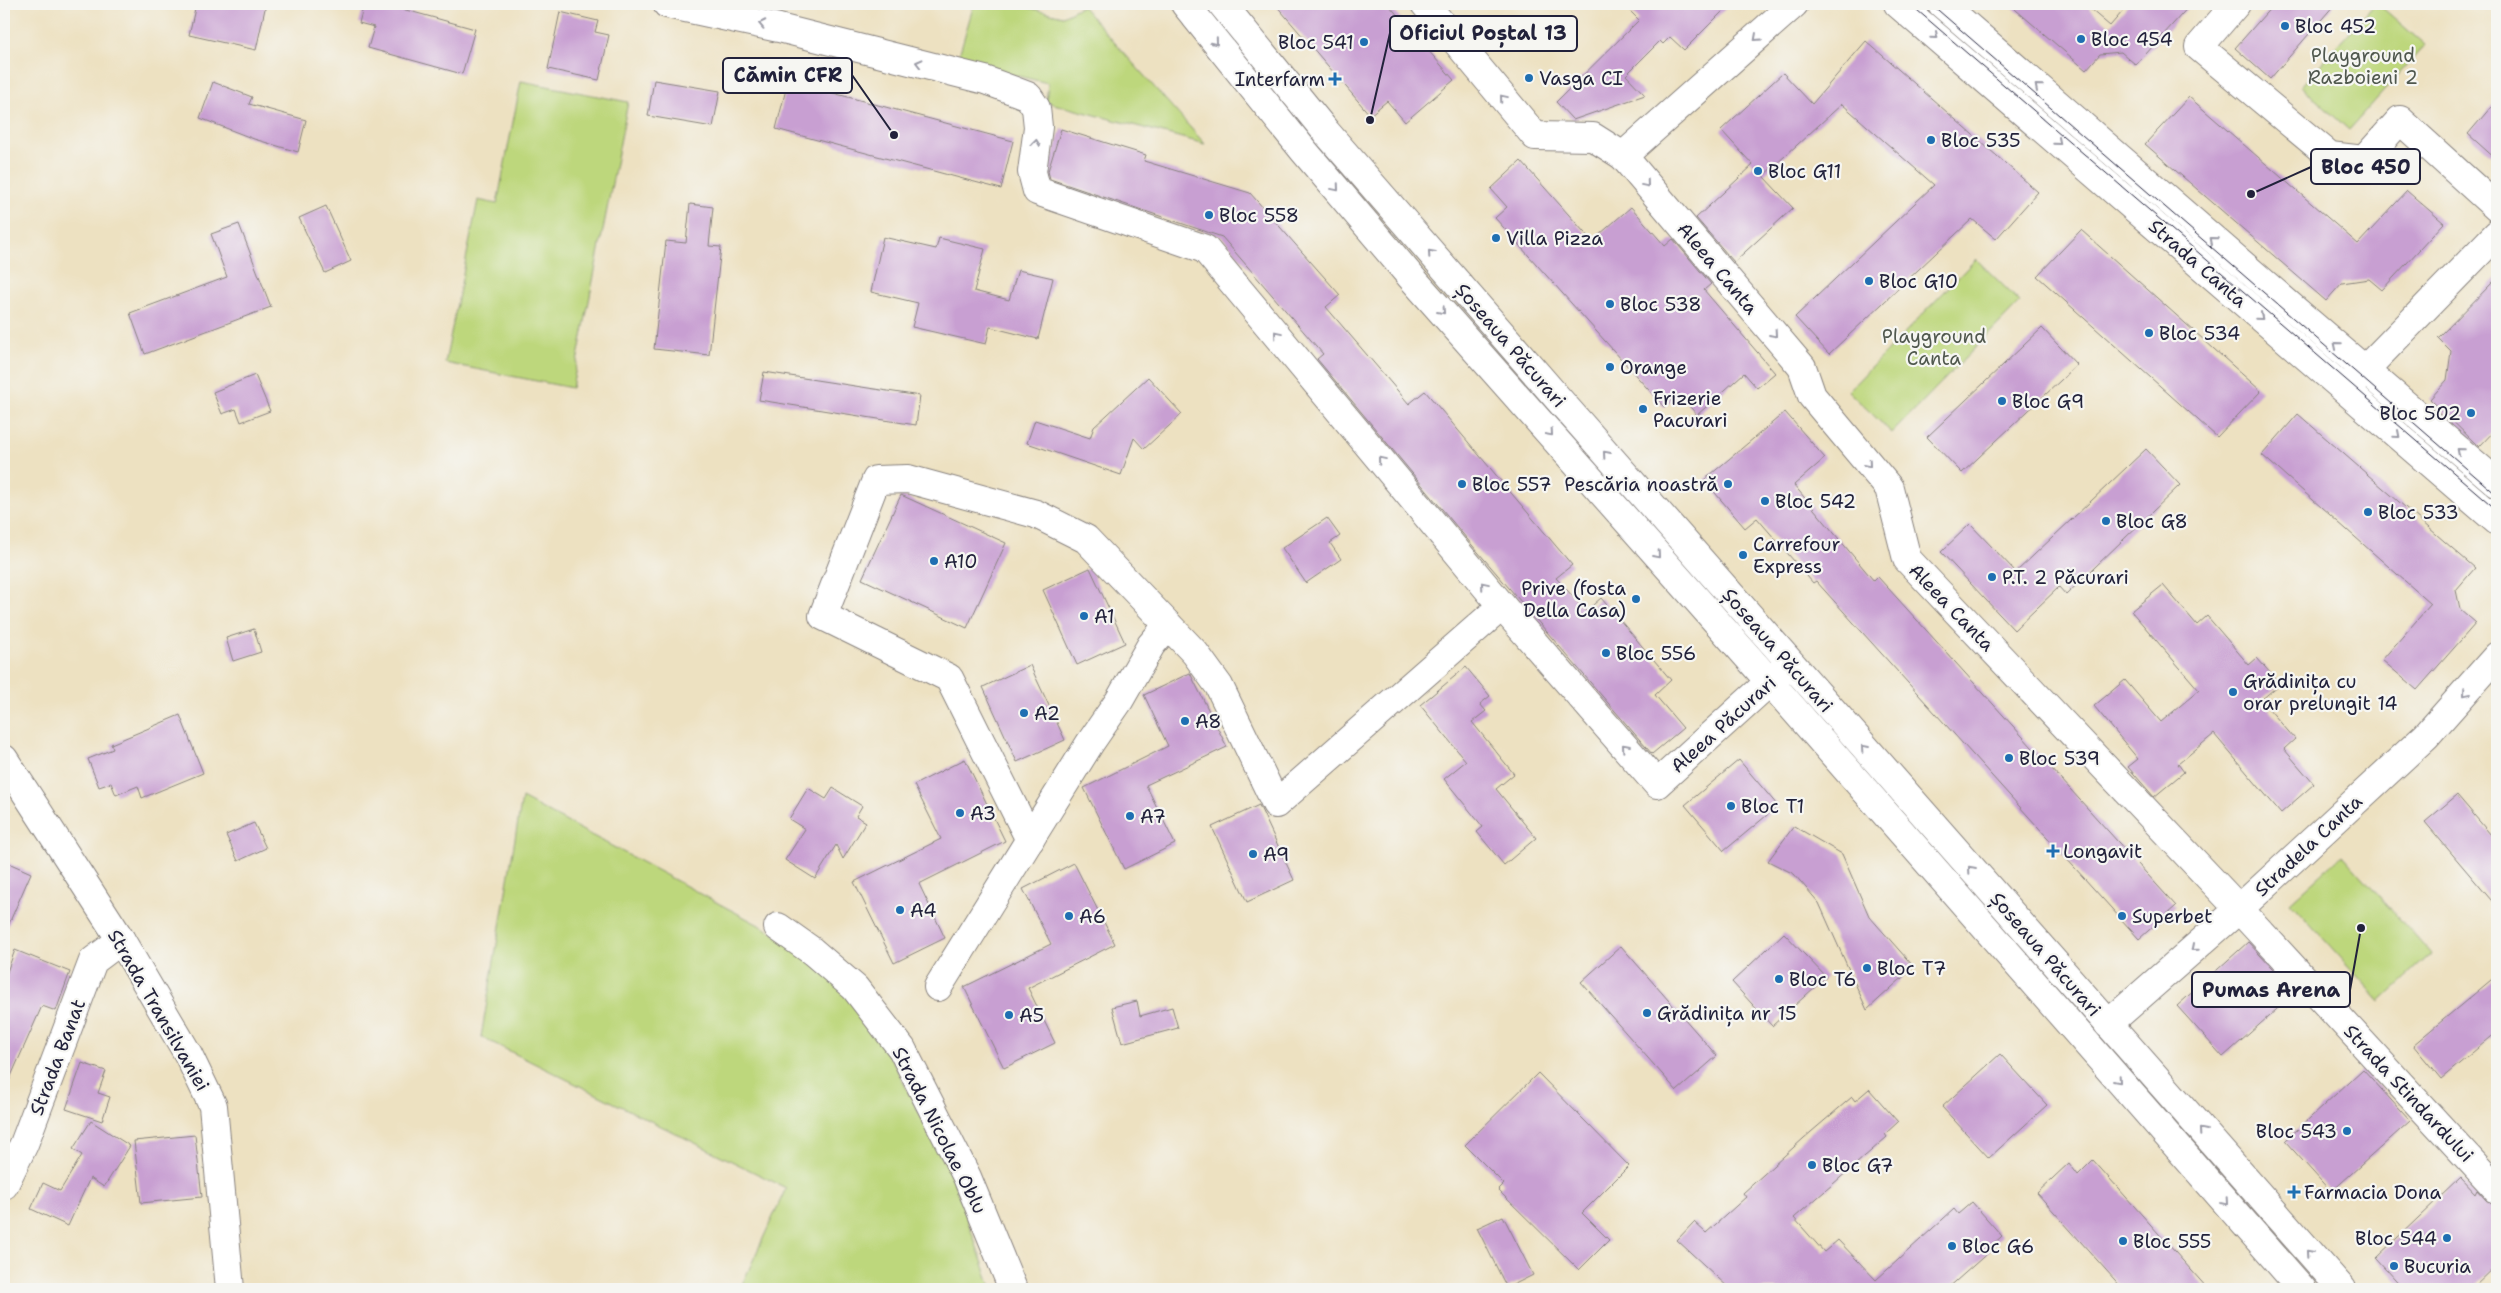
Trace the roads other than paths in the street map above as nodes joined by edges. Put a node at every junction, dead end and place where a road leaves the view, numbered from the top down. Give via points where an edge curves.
1 (667, 4) edge
2 (1185, 4) edge
3 (1222, 4) edge
4 (1425, 4) edge
5 (1794, 4) edge
6 (1898, 4) edge
7 (1942, 4) edge
8 (2236, 4) edge
9 (1623, 156) junction
10 (2497, 208) edge
11 (2497, 234) edge
12 (2365, 369) junction
13 (2345, 390) junction
14 (2497, 483) edge
15 (2497, 521) edge
16 (1502, 606) junction
17 (1168, 625) junction
18 (2497, 656) edge
19 (1790, 664) junction
20 (1770, 682) junction
21 (4, 759) edge
22 (1030, 840) junction
23 (2239, 909) junction
24 (778, 927) dead end
25 (121, 940) junction
26 (938, 987) dead end
27 (2108, 1024) junction
28 (4, 1185) edge
29 (2497, 1189) edge
30 (230, 1289) edge
31 (1013, 1289) edge
32 (2302, 1289) edge
33 (2342, 1289) edge

16 -> 1 street via 1205,249 1037,191 1032,172 1038,127 1036,108 1028,96 985,80 779,28
2 -> 20 street, Șoseaua Păcurari via 1411,277
19 -> 3 street, Șoseaua Păcurari via 1327,133
9 -> 4 street, Aleea Canta via 1593,137 1535,136
5 -> 9 street
6 -> 13 street, Strada Canta
12 -> 7 street, Strada Canta
8 - 10 street via 2199,47 2330,156 2364,160 2400,120
9 -> 23 street, Aleea Canta via 1802,367 1812,396 1889,488 1907,559
11 - 12 street
12 - 13 street
14 -> 12 street, Strada Canta
13 -> 15 street, Strada Canta
16 - 17 street via 1276,804 1219,686 1195,652
20 -> 16 street, Aleea Păcurari via 1657,784
17 - 22 street via 1151,645
17 - 22 street via 1086,539 1036,514 908,479 876,480 823,616 948,678
18 -> 23 street, Stradela Canta via 2426,736
19 - 20 street, Aleea Păcurari
27 -> 19 street, Șoseaua Păcurari
20 -> 32 street, Șoseaua Păcurari
21 - 25 street, Strada Transilvaniei
22 - 26 street
23 -> 27 street, Stradela Canta
23 - 29 street, Strada Stindardului
24 - 31 street, Strada Nicolae Oblu via 855,988 902,1049 967,1177
25 - 28 street, Strada Banat via 93,961 24,1144
25 - 30 street, Strada Transilvaniei via 188,1054 213,1106
33 -> 27 street, Șoseaua Păcurari

